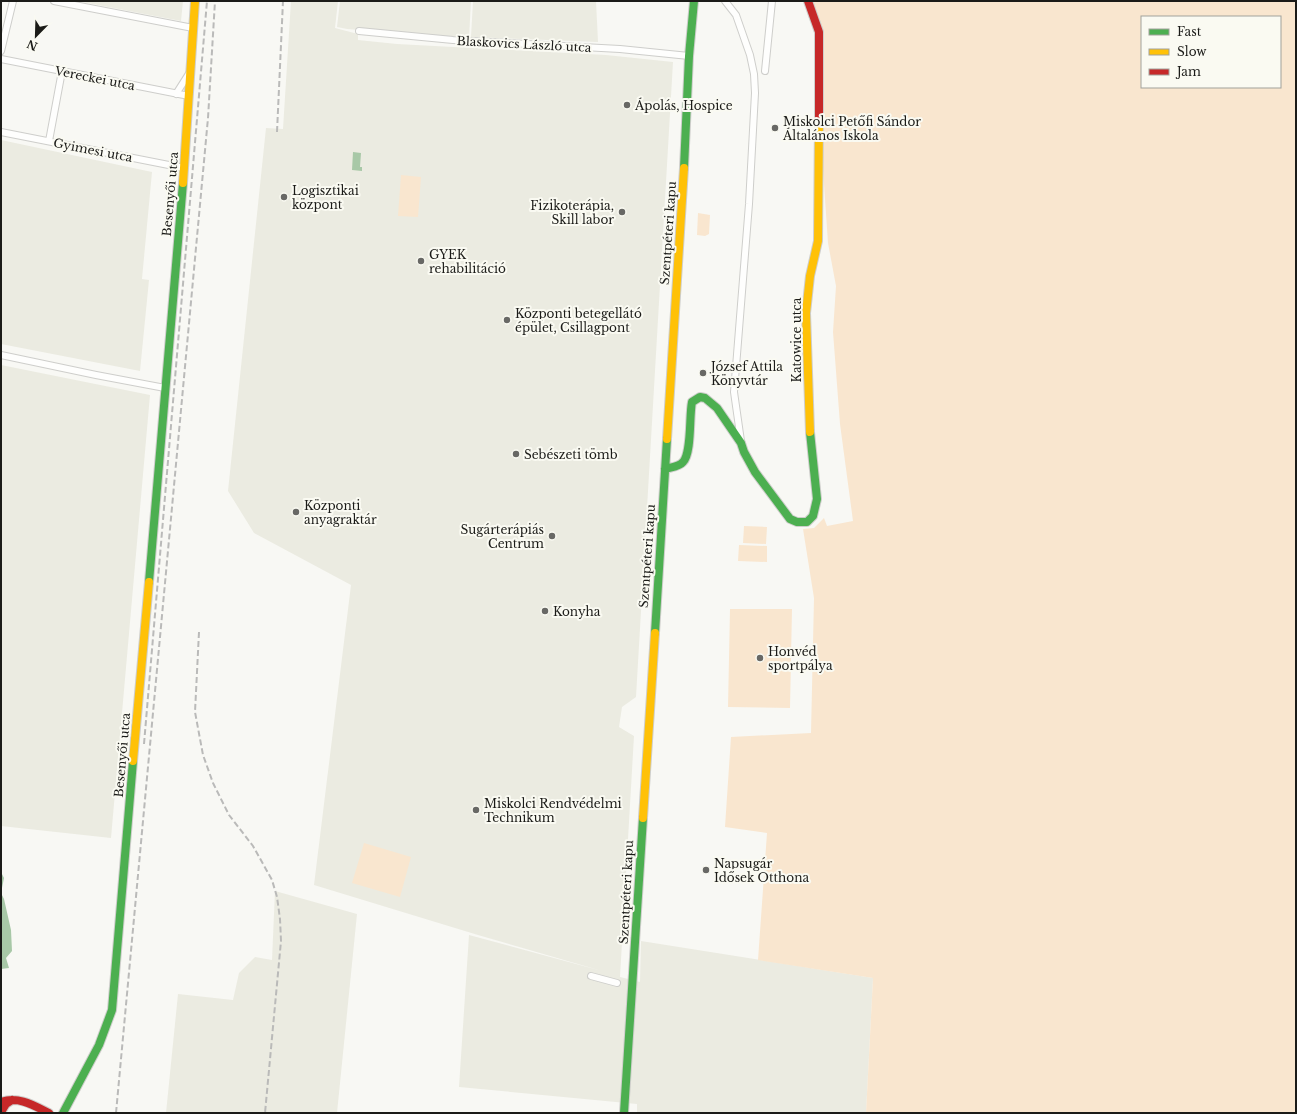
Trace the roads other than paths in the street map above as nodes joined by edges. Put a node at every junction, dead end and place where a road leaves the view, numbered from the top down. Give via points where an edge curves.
1 (13, 1) edge
2 (54, 1) edge
3 (195, 1) edge
4 (694, 1) edge
5 (725, 1) edge
6 (772, 1) edge
7 (808, 1) edge
8 (193, 28) junction
9 (359, 31) dead end
10 (1, 51) edge
11 (689, 56) junction
12 (1, 59) edge
13 (190, 70) junction
14 (62, 71) junction
15 (765, 71) dead end
16 (176, 94) junction
17 (189, 96) junction
18 (1, 132) edge
19 (49, 141) junction
20 (184, 168) junction
21 (1, 355) edge
22 (165, 388) junction
23 (736, 410) junction
24 (721, 414) junction
25 (741, 443) junction
26 (665, 469) junction
27 (591, 976) dead end
28 (617, 983) dead end
29 (14, 1099) junction
30 (1, 1102) edge
31 (1, 1112) edge
32 (48, 1113) edge
33 (63, 1113) edge
34 (624, 1113) edge

1 - 10 street
2 - 8 street
3 - 8 street, Besenyői utca
4 - 11 street, Szentpéteri kapu
5 - 23 street, Katowice utca via 736,15 750,55 755,93 734,392
6 - 15 street
7 - 25 street, Katowice utca via 819,32 818,241 810,276 806,313 810,432 817,500 810,520 802,523 790,519 760,479
8 - 13 street, Besenyői utca
9 - 11 street, Blaskovics László utca
11 - 26 street, Szentpéteri kapu
12 - 14 street, Vereckei utca
13 - 16 street
13 - 17 street, Besenyői utca
14 - 16 street, Vereckei utca
14 - 19 street
16 - 17 street, Vereckei utca
17 - 20 street, Besenyői utca
18 - 19 street, Gyimesi utca
19 - 20 street, Gyimesi utca
20 - 22 street, Besenyői utca
21 - 22 street
22 - 33 street, Besenyői utca via 112,1010 99,1045
23 - 24 street via 731,417
23 - 25 street, Katowice utca
24 - 25 street, Katowice utca
24 - 26 street, Katowice utca via 708,398 700,397 692,402 688,454 685,461
26 - 34 street, Szentpéteri kapu
27 - 28 street
29 - 30 street
29 - 31 street via 6,1104
29 - 32 street

